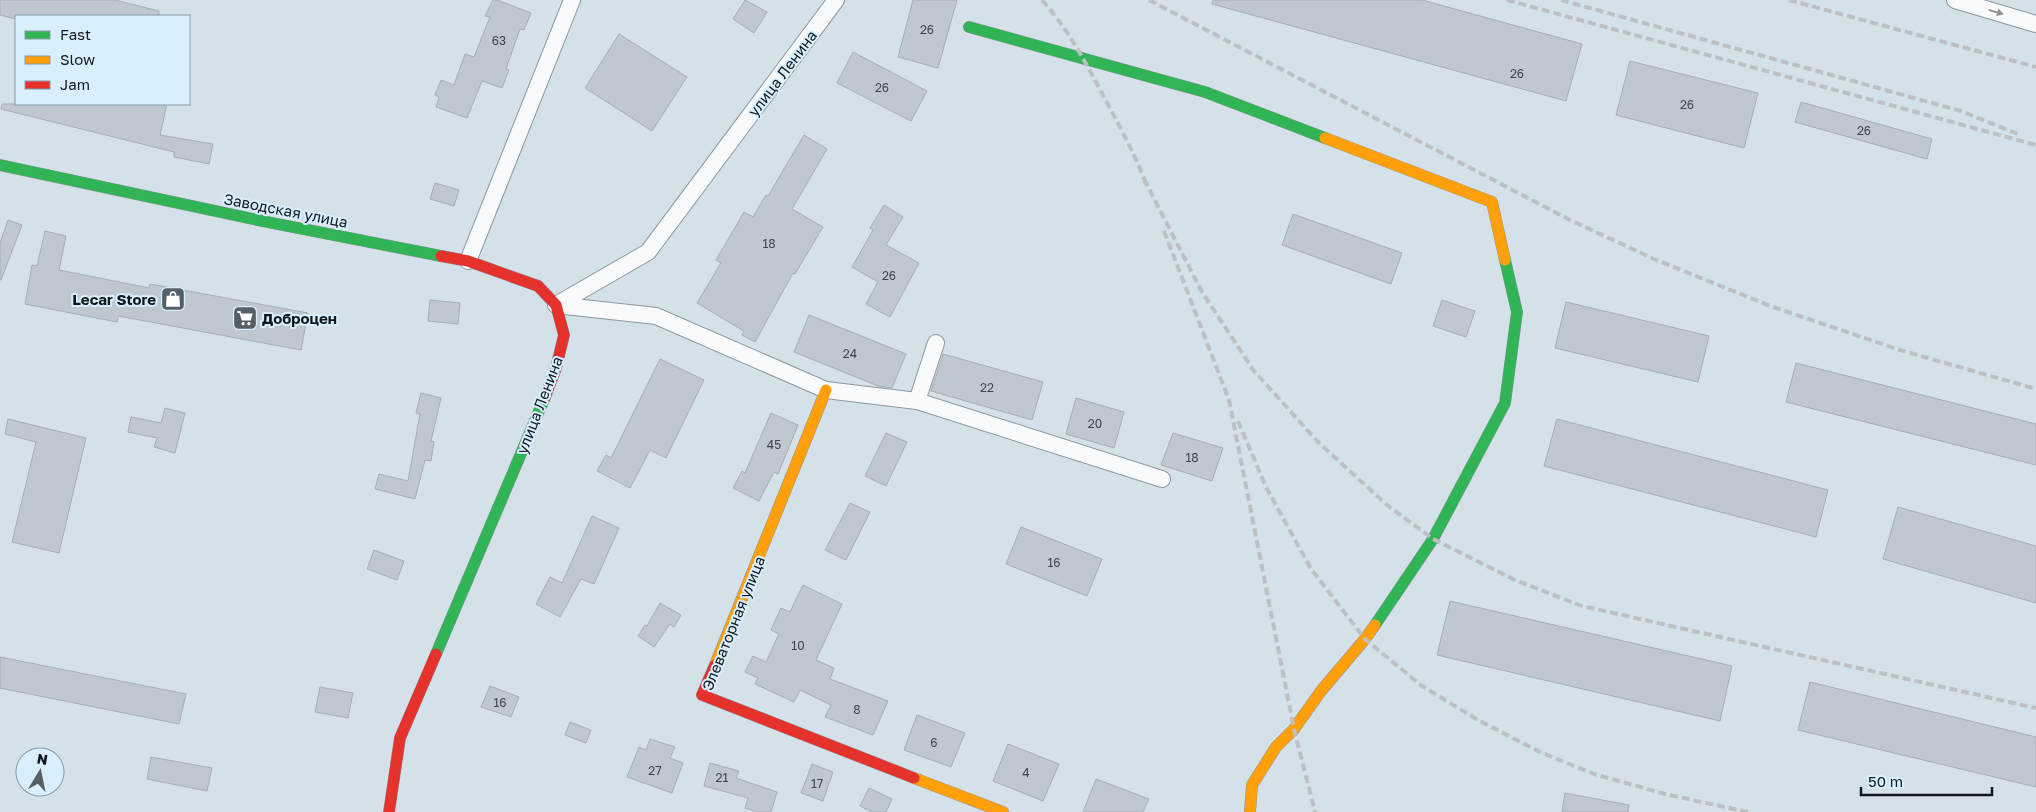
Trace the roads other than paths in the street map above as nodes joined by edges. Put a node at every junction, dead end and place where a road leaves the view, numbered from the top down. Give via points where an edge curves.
1 (572, 0) edge
2 (836, 0) edge
3 (1955, 0) edge
4 (2036, 24) edge
5 (969, 27) dead end
6 (0, 165) edge
7 (468, 260) junction
8 (556, 305) junction
9 (936, 343) dead end
10 (826, 390) junction
11 (917, 401) junction
12 (1162, 479) dead end
13 (389, 812) edge
14 (1003, 812) edge
15 (1250, 812) edge

1 - 7 street
2 - 8 street, улица Ленина via 648,252
3 -> 4 street
5 - 15 street via 1205,92 1492,202 1517,312 1505,403 1433,539 1365,639 1276,747 1256,777 1252,785
6 - 7 street, Заводская улица via 262,221
7 - 8 street, Заводская улица via 538,286
8 - 10 street via 656,316
8 - 13 street, улица Ленина via 564,335 556,368 400,738
9 - 11 street
10 - 11 street
10 - 14 street, Элеваторная улица via 702,695
11 - 12 street

